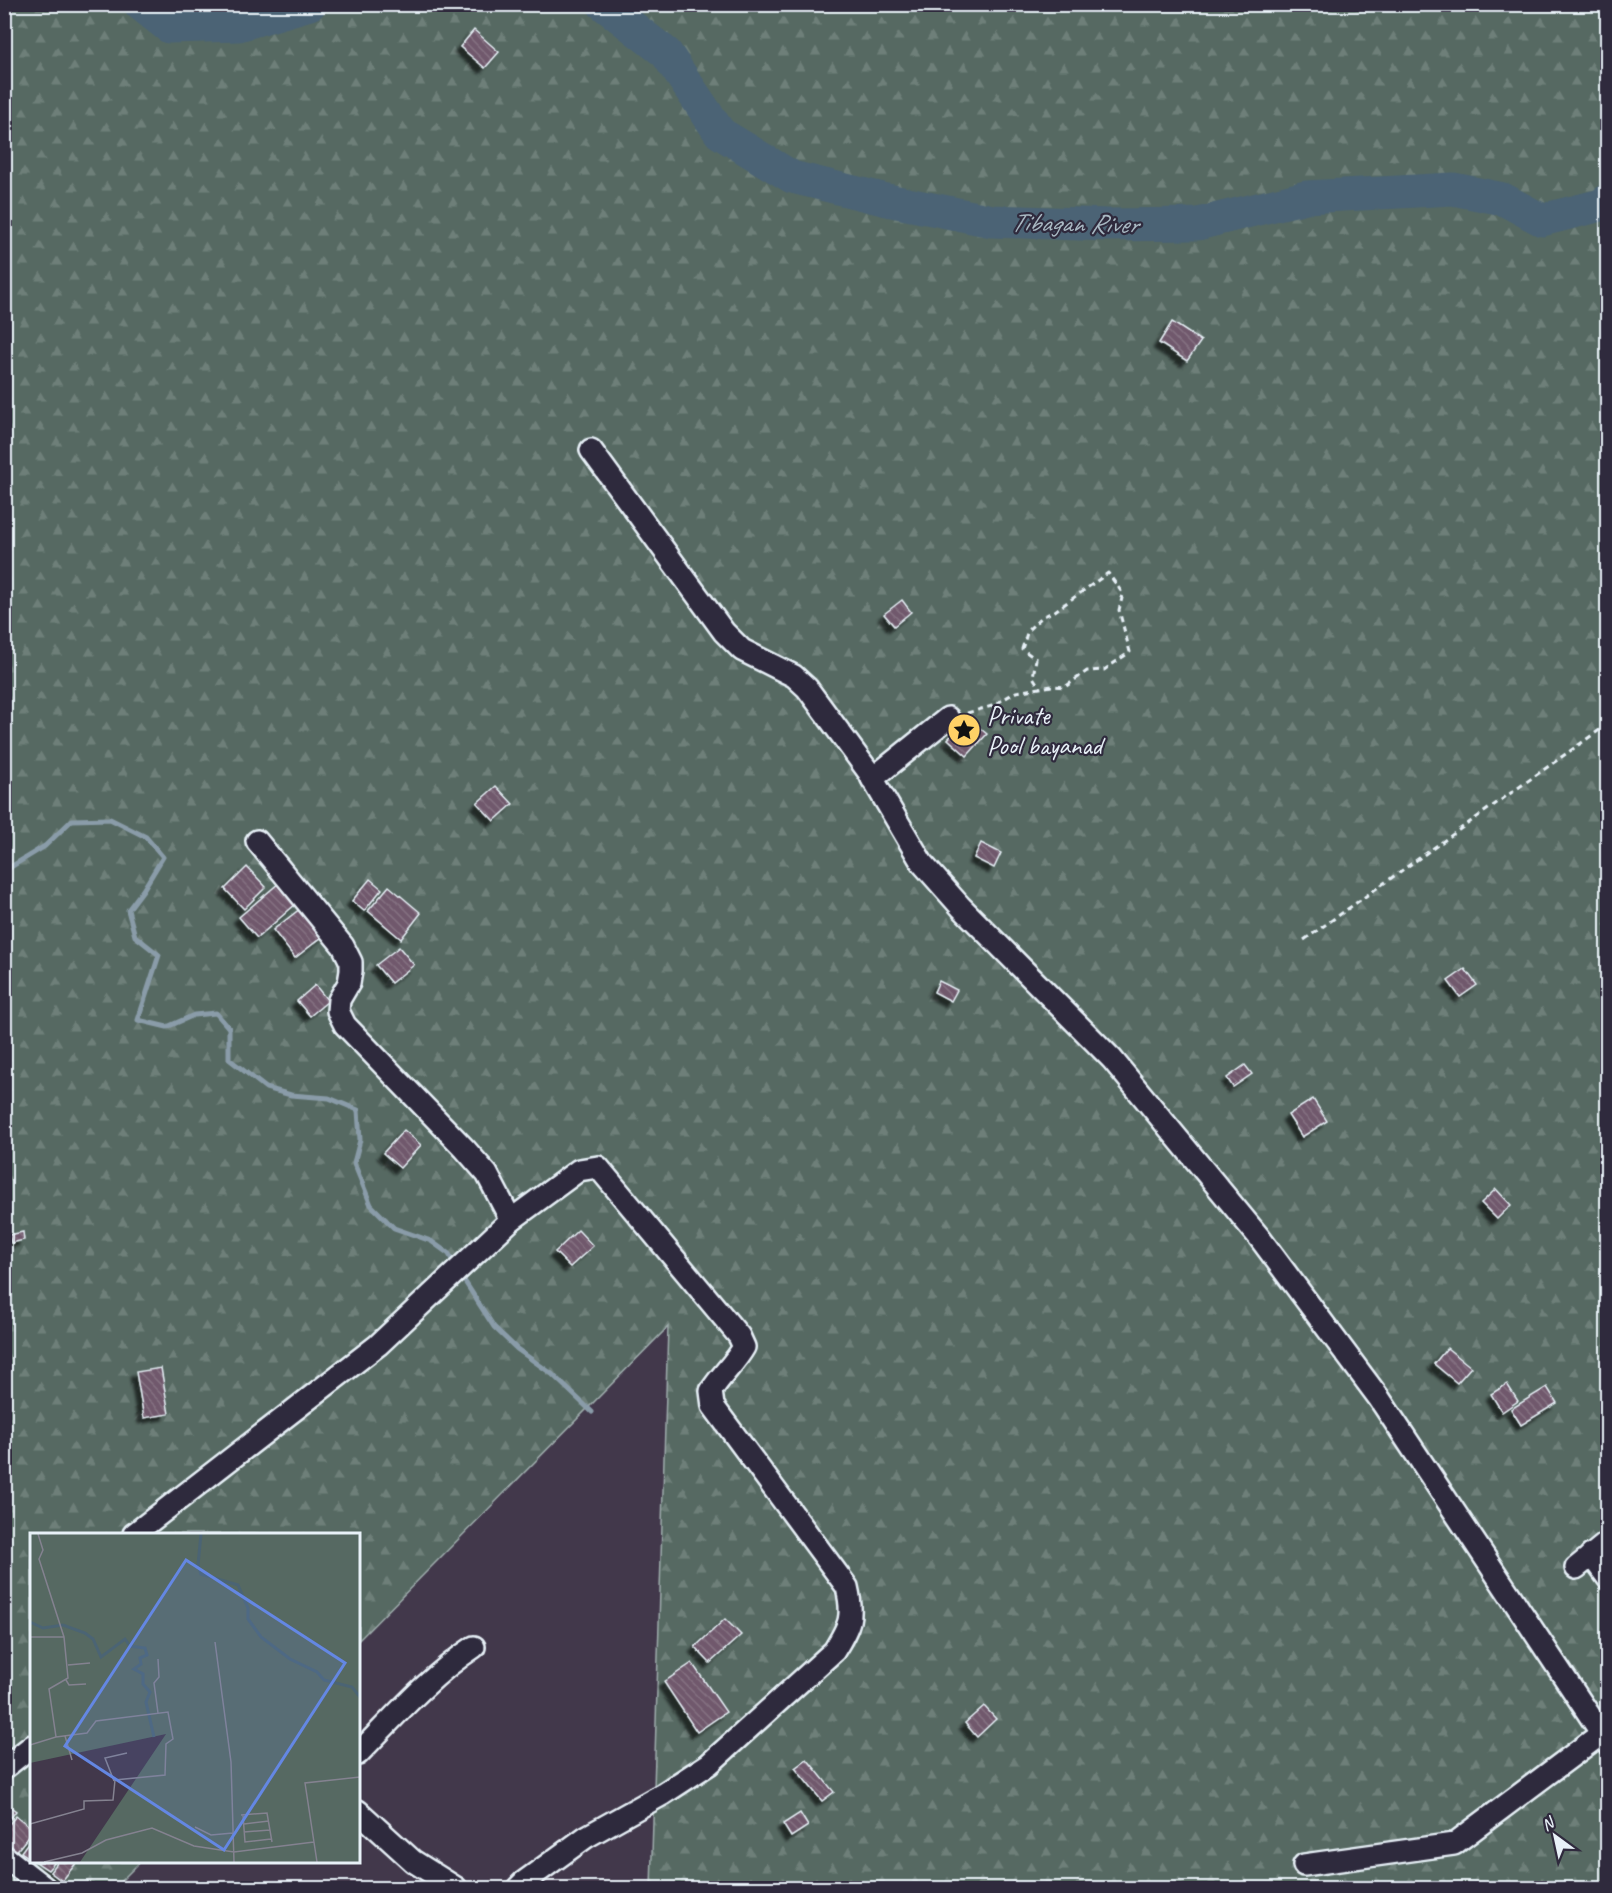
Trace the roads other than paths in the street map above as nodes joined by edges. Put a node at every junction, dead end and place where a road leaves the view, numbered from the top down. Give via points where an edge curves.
1 (591, 450) dead end
2 (948, 718) road end
3 (872, 779) junction
4 (256, 841) dead end
5 (511, 1220) junction
6 (135, 1533) edge
7 (1592, 1555) edge
8 (1608, 1578) edge
9 (474, 1647) dead end
10 (1604, 1739) edge
11 (30, 1748) edge
12 (360, 1752) edge
13 (4, 1768) edge
14 (360, 1813) edge
15 (4, 1856) edge
16 (1304, 1865) dead end
17 (45, 1888) edge
18 (456, 1888) edge
19 (518, 1888) edge

1 - 3 street via 723,632 742,650 795,676
2 - 3 street
3 - 10 street via 922,863 1112,1059 1258,1237 1379,1398
4 - 5 street via 343,946 351,962 349,983 339,1000 338,1011 345,1025 487,1174
5 - 6 street via 378,1345
5 - 19 street via 579,1170 598,1167 606,1174 739,1336 744,1347 711,1391 713,1406 847,1587 852,1608 834,1651 709,1764 586,1837
7 - 8 street
9 - 12 street via 423,1687
10 - 16 street via 1454,1844
11 - 13 street
14 - 18 street via 413,1861
15 - 17 street

